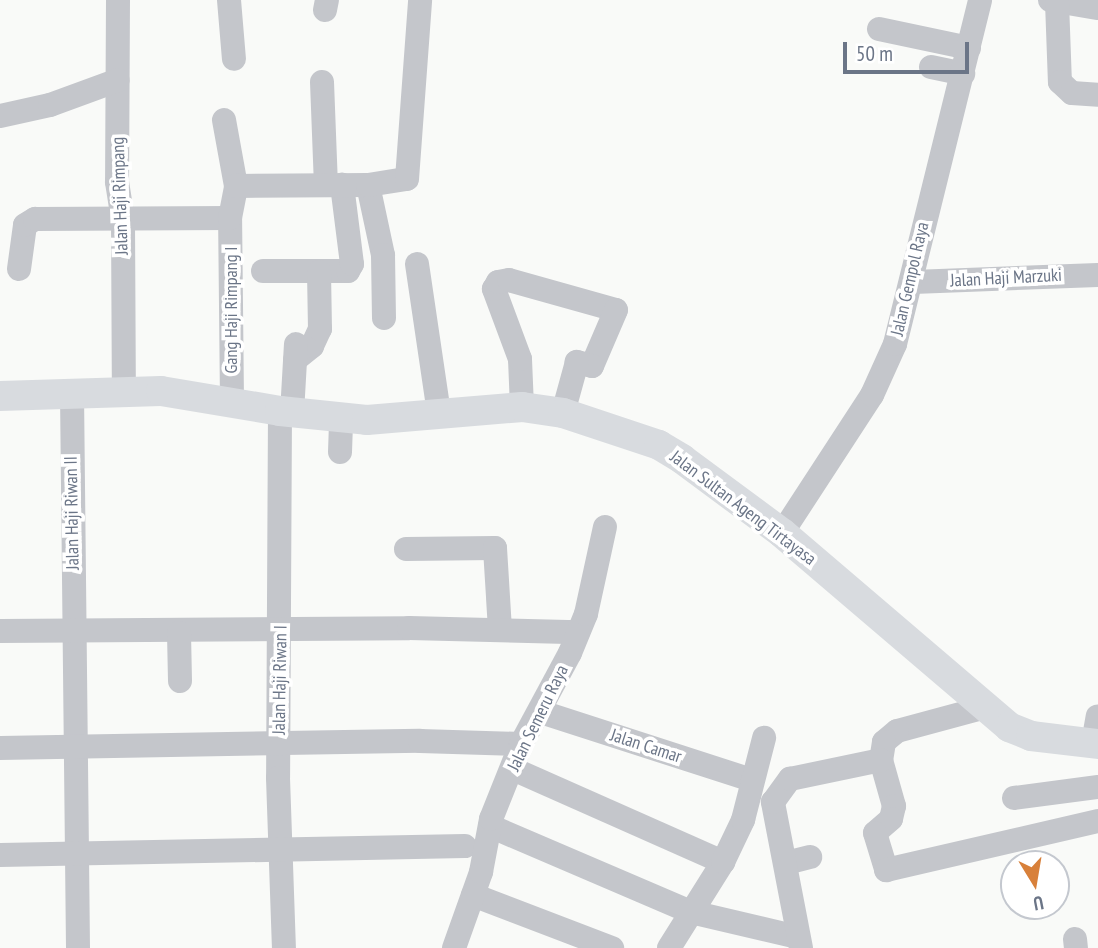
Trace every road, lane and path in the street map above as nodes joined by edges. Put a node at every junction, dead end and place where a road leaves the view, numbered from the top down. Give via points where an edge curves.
1 (118, 0) edge
2 (229, 0) edge
3 (420, 0) edge
4 (980, 0) edge
5 (1054, 1) edge
6 (1098, 8) edge
7 (879, 29) dead end
8 (969, 48) junction
9 (234, 59) dead end
10 (931, 67) dead end
11 (963, 74) junction
12 (118, 80) junction
13 (322, 82) dead end
14 (1098, 95) edge
15 (0, 116) edge
16 (224, 120) dead end
17 (334, 185) junction
18 (368, 185) junction
19 (236, 186) junction
20 (230, 218) junction
21 (123, 221) junction
22 (417, 264) dead end
23 (19, 270) dead end
24 (263, 271) dead end
25 (319, 272) junction
26 (1098, 275) edge
27 (913, 282) junction
28 (384, 318) dead end
29 (124, 391) junction
30 (72, 393) junction
31 (0, 396) edge
32 (232, 401) junction
33 (522, 407) junction
34 (286, 412) junction
35 (439, 413) junction
36 (563, 413) junction
37 (341, 418) junction
38 (340, 452) dead end
39 (606, 527) dead end
40 (782, 533) junction
41 (406, 549) dead end
42 (500, 630) junction
43 (0, 631) edge
44 (280, 631) junction
45 (578, 632) junction
46 (178, 633) junction
47 (74, 634) junction
48 (180, 681) dead end
49 (986, 707) junction
50 (541, 712) junction
51 (1096, 734) edge
52 (764, 738) dead end
53 (521, 744) junction
54 (73, 746) junction
55 (279, 747) junction
56 (0, 748) edge
57 (881, 760) junction
58 (513, 769) junction
59 (751, 780) junction
60 (1098, 787) edge
61 (1014, 798) dead end
62 (1098, 821) edge
63 (490, 826) junction
64 (465, 846) dead end
65 (283, 847) junction
66 (79, 853) junction
67 (0, 855) edge
68 (810, 857) dead end
69 (723, 862) junction
70 (786, 863) junction
71 (473, 895) junction
72 (691, 912) junction
73 (800, 943) edge
74 (78, 948) edge
75 (284, 948) edge
76 (454, 948) edge
77 (612, 948) edge
78 (669, 948) edge

1 - 12 street, Jalan Haji Rimpang
2 - 9 street
3 - 18 street via 409,173 401,182
4 - 8 street, Jalan Gempol Raya
5 - 6 street
5 - 14 street via 1060,82 1072,93
7 - 8 street
8 - 11 street, Jalan Gempol Raya
10 - 11 street
11 - 27 street, Jalan Gempol Raya via 919,238
12 - 15 street via 50,105
12 - 21 street, Jalan Haji Rimpang via 117,182
13 - 17 street
16 - 19 street
17 - 18 street
17 - 19 street
17 - 25 street via 352,264 348,271
18 - 28 street via 383,255
19 - 20 street, Gang Haji Rimpang I
20 - 21 street
20 - 32 street, Gang Haji Rimpang I
21 - 23 street via 36,219 25,225
21 - 29 street, Jalan Haji Rimpang
22 - 35 street
24 - 25 street
25 - 34 street, Jalan Haji Riwan I via 320,329 312,346 296,350
26 - 27 street, Jalan Haji Marzuki
27 - 40 street, Jalan Gempol Raya via 879,382
29 - 30 main road, Jalan Sultan Ageng Tirtayasa
29 - 32 main road, Jalan Sultan Ageng Tirtayasa
30 - 31 main road, Jalan Sultan Ageng Tirtayasa
30 - 47 street, Jalan Haji Riwan II
32 - 34 main road, Jalan Sultan Ageng Tirtayasa
33 - 35 main road, Jalan Sultan Ageng Tirtayasa
33 - 36 main road, Jalan Sultan Ageng Tirtayasa
33 - 36 street via 520,359 494,289 498,282 509,280 616,310 592,366 577,362
34 - 37 main road, Jalan Sultan Ageng Tirtayasa
34 - 44 street, Jalan Haji Riwan I
35 - 37 main road, Jalan Sultan Ageng Tirtayasa
36 - 40 main road, Jalan Sultan Ageng Tirtayasa via 659,445
37 - 38 street
39 - 45 street, Jalan Semeru Raya
40 - 49 main road, Jalan Sultan Ageng Tirtayasa
41 - 42 street via 495,548
42 - 44 street
42 - 45 street
43 - 47 street
44 - 46 street
44 - 55 street, Jalan Haji Riwan I
45 - 50 street, Jalan Semeru Raya
46 - 47 street
46 - 48 street
47 - 54 street, Jalan Haji Riwan II
49 - 51 main road, Jalan Sultan Ageng Tirtayasa via 1009,727 1031,736
49 - 57 street via 897,731 884,743
50 - 53 street, Jalan Semeru Raya
50 - 59 street, Jalan Camar
52 - 59 street
53 - 55 street via 420,741
53 - 58 street, Jalan Semeru Raya
54 - 55 street
54 - 56 street
54 - 66 street, Jalan Haji Riwan II
55 - 65 street, Jalan Haji Riwan I
57 - 62 street via 894,806 891,819 875,834 886,870
57 - 70 street via 790,779 781,787 773,802
58 - 63 street, Jalan Semeru Raya
58 - 69 street
59 - 69 street via 743,820
60 - 61 street
63 - 71 street, Jalan Semeru Raya
63 - 72 street
64 - 65 street
65 - 66 street
65 - 75 street, Jalan Haji Riwan I
66 - 67 street
66 - 74 street, Jalan Haji Riwan II
68 - 70 street
69 - 72 street
70 - 73 street
71 - 76 street, Jalan Semeru Raya
71 - 77 street
72 - 73 street
72 - 78 street

